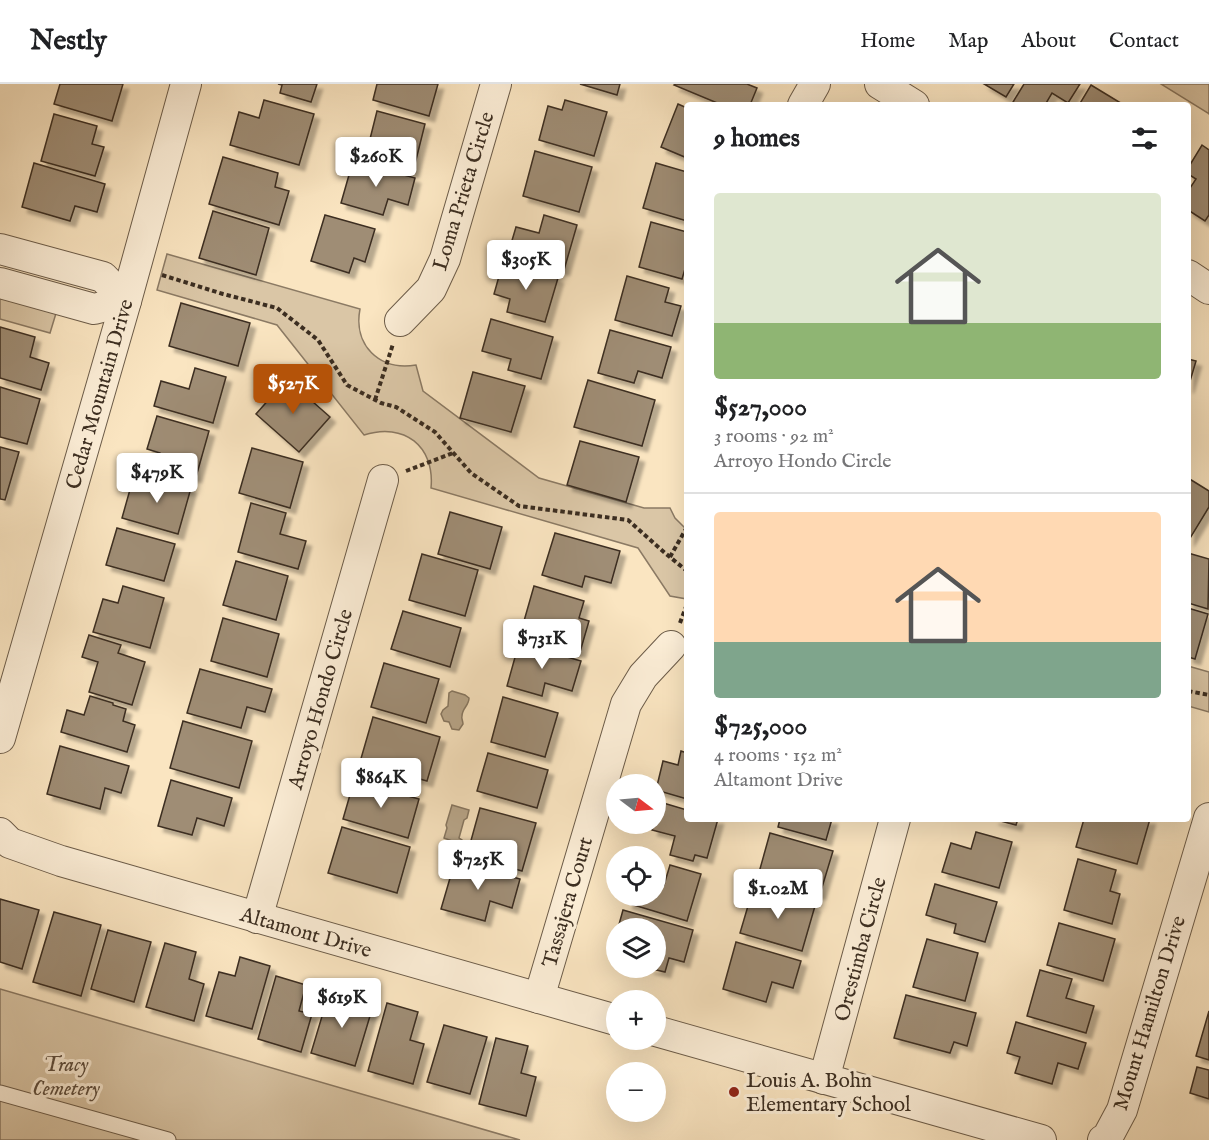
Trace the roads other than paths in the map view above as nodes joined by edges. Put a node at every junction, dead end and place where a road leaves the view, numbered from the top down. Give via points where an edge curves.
1 (186, 84) edge
2 (496, 84) edge
3 (815, 84) edge
4 (880, 84) edge
5 (805, 102) edge
6 (909, 102) edge
7 (0, 249) edge
8 (1191, 277) edge
9 (0, 283) edge
10 (1209, 289) edge
11 (126, 301) junction
12 (400, 321) road end
13 (383, 480) road end
14 (671, 646) dead end
15 (0, 738) edge
16 (1209, 818) edge
17 (895, 822) edge
18 (0, 833) edge
19 (257, 918) junction
20 (539, 998) junction
21 (606, 1017) edge
22 (666, 1034) edge
23 (824, 1079) junction
24 (0, 1093) edge
25 (1105, 1139) edge
26 (168, 1140) edge
27 (1041, 1140) edge

1 - 11 street, Cedar Mountain Drive
2 - 12 street, Loma Prieta Circle via 445,259 431,290
3 - 5 street
4 - 6 street
7 - 11 street via 104,277
8 - 10 street
9 - 11 street via 94,309
11 - 15 street, Cedar Mountain Drive
13 - 19 street, Arroyo Hondo Circle
14 - 20 street, Tassajera Court via 643,676 626,704
16 - 25 street, Mount Hamilton Drive via 1122,1110
17 - 23 street, Orestimba Circle
18 - 19 street, Altamont Drive via 10,843 61,861
19 - 20 street, Altamont Drive
20 - 21 street, Altamont Drive
22 - 23 street
23 - 27 street
24 - 26 lane

